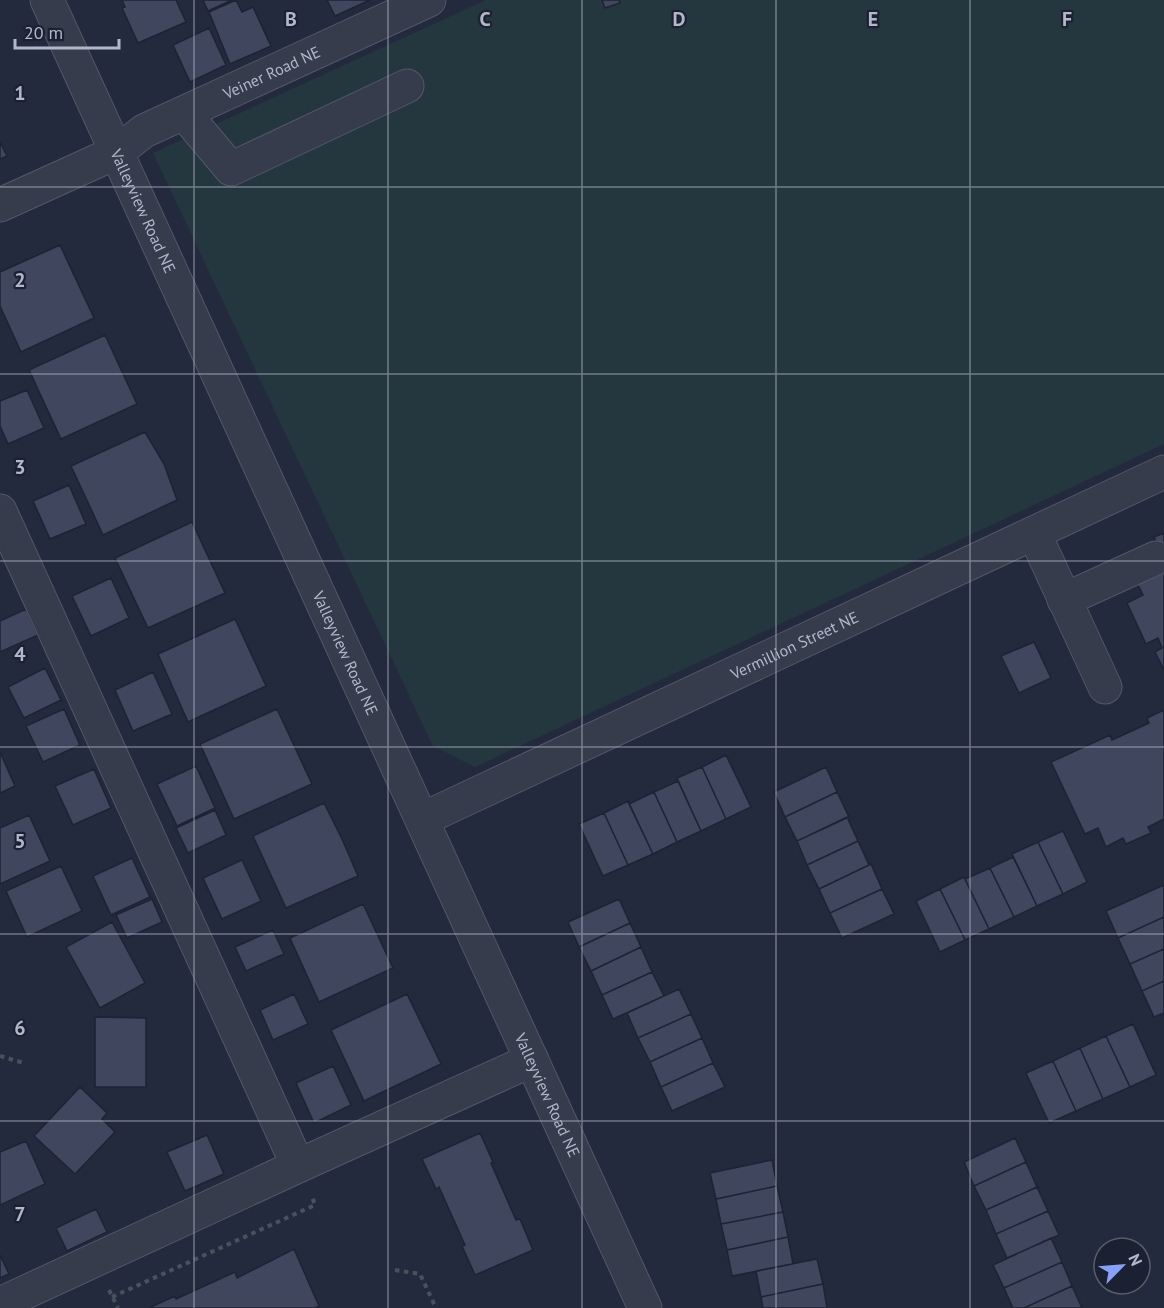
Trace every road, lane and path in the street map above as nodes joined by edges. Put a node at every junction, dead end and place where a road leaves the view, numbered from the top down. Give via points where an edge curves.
1 (47, 0) edge
2 (429, 0) edge
3 (407, 86) dead end
4 (184, 113) junction
5 (117, 152) junction
6 (0, 205) edge
7 (1164, 472) edge
8 (0, 511) edge
9 (1034, 533) junction
10 (1156, 558) dead end
11 (1064, 600) junction
12 (1105, 687) dead end
13 (423, 819) junction
14 (0, 1056) edge
15 (532, 1060) junction
16 (24, 1063) dead end
17 (298, 1166) junction
18 (395, 1270) dead end
19 (112, 1297) dead end
20 (0, 1304) edge
21 (436, 1308) edge
22 (645, 1308) edge

1 - 5 street, Valleyview Road NE
2 - 4 street, Veiner Road NE
3 - 4 street via 231,169
4 - 5 street, Veiner Road NE via 144,131
5 - 6 street, Veiner Road NE
5 - 13 street, Valleyview Road NE
7 - 9 street, Vermillion Street NE
8 - 17 street
9 - 11 street
9 - 13 street, Vermillion Street NE
10 - 11 street
11 - 12 street
13 - 15 street, Valleyview Road NE
14 - 16 path
15 - 17 street
15 - 22 street, Valleyview Road NE
17 - 19 path via 315,1204
17 - 20 street
18 - 21 path via 420,1274

